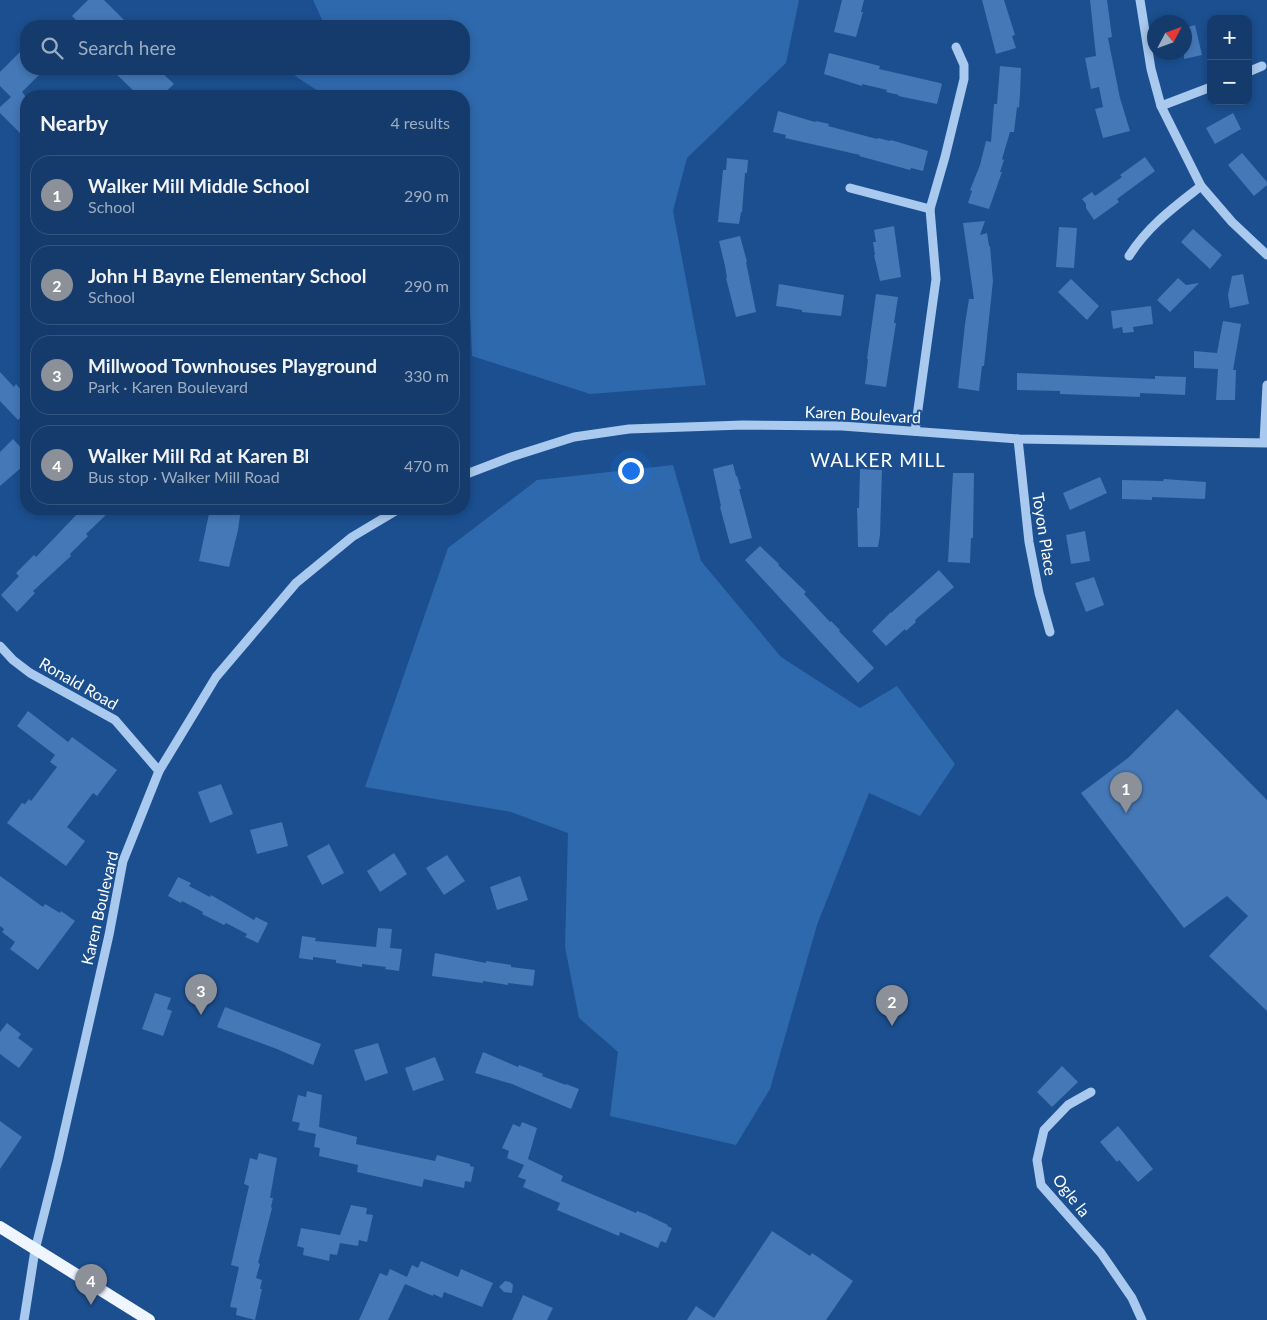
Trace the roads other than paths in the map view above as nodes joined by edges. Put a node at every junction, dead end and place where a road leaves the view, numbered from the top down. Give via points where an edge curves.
1 (1140, 0) edge
2 (956, 48) dead end
3 (1262, 66) dead end
4 (1252, 70) edge
5 (1207, 89) edge
6 (1161, 106) junction
7 (1201, 186) junction
8 (850, 188) dead end
9 (930, 209) junction
10 (1267, 255) edge
11 (1129, 256) dead end
12 (1267, 385) edge
13 (915, 431) junction
14 (1018, 439) junction
15 (1266, 443) edge
16 (470, 473) edge
17 (389, 515) edge
18 (1050, 632) dead end
19 (0, 646) edge
20 (160, 771) junction
21 (1091, 1092) dead end
22 (0, 1227) edge
23 (35, 1250) junction
24 (24, 1320) edge
25 (149, 1320) edge
26 (1142, 1320) edge

1 - 6 street via 1151,69
2 - 9 street via 964,65 964,79
3 - 4 street
5 - 6 street
6 - 7 street
7 - 10 street
7 - 11 street via 1157,221
8 - 9 street
9 - 13 street via 936,279
12 - 15 street
13 - 14 street, Karen Boulevard
13 - 16 street, Karen Boulevard via 743,425 629,429 574,437
14 - 15 street, Karen Boulevard
14 - 18 street, Toyon Place via 1029,542
17 - 20 street, Karen Boulevard via 352,537 296,583 216,677
19 - 20 street, Ronald Road via 30,673 115,720
20 - 23 street, Karen Boulevard via 123,861 109,935
21 - 26 street, Ogle la via 1068,1105 1044,1130 1037,1160 1041,1185 1101,1253 1132,1298
22 - 23 main road
23 - 24 street, Karen Boulevard
23 - 25 main road

